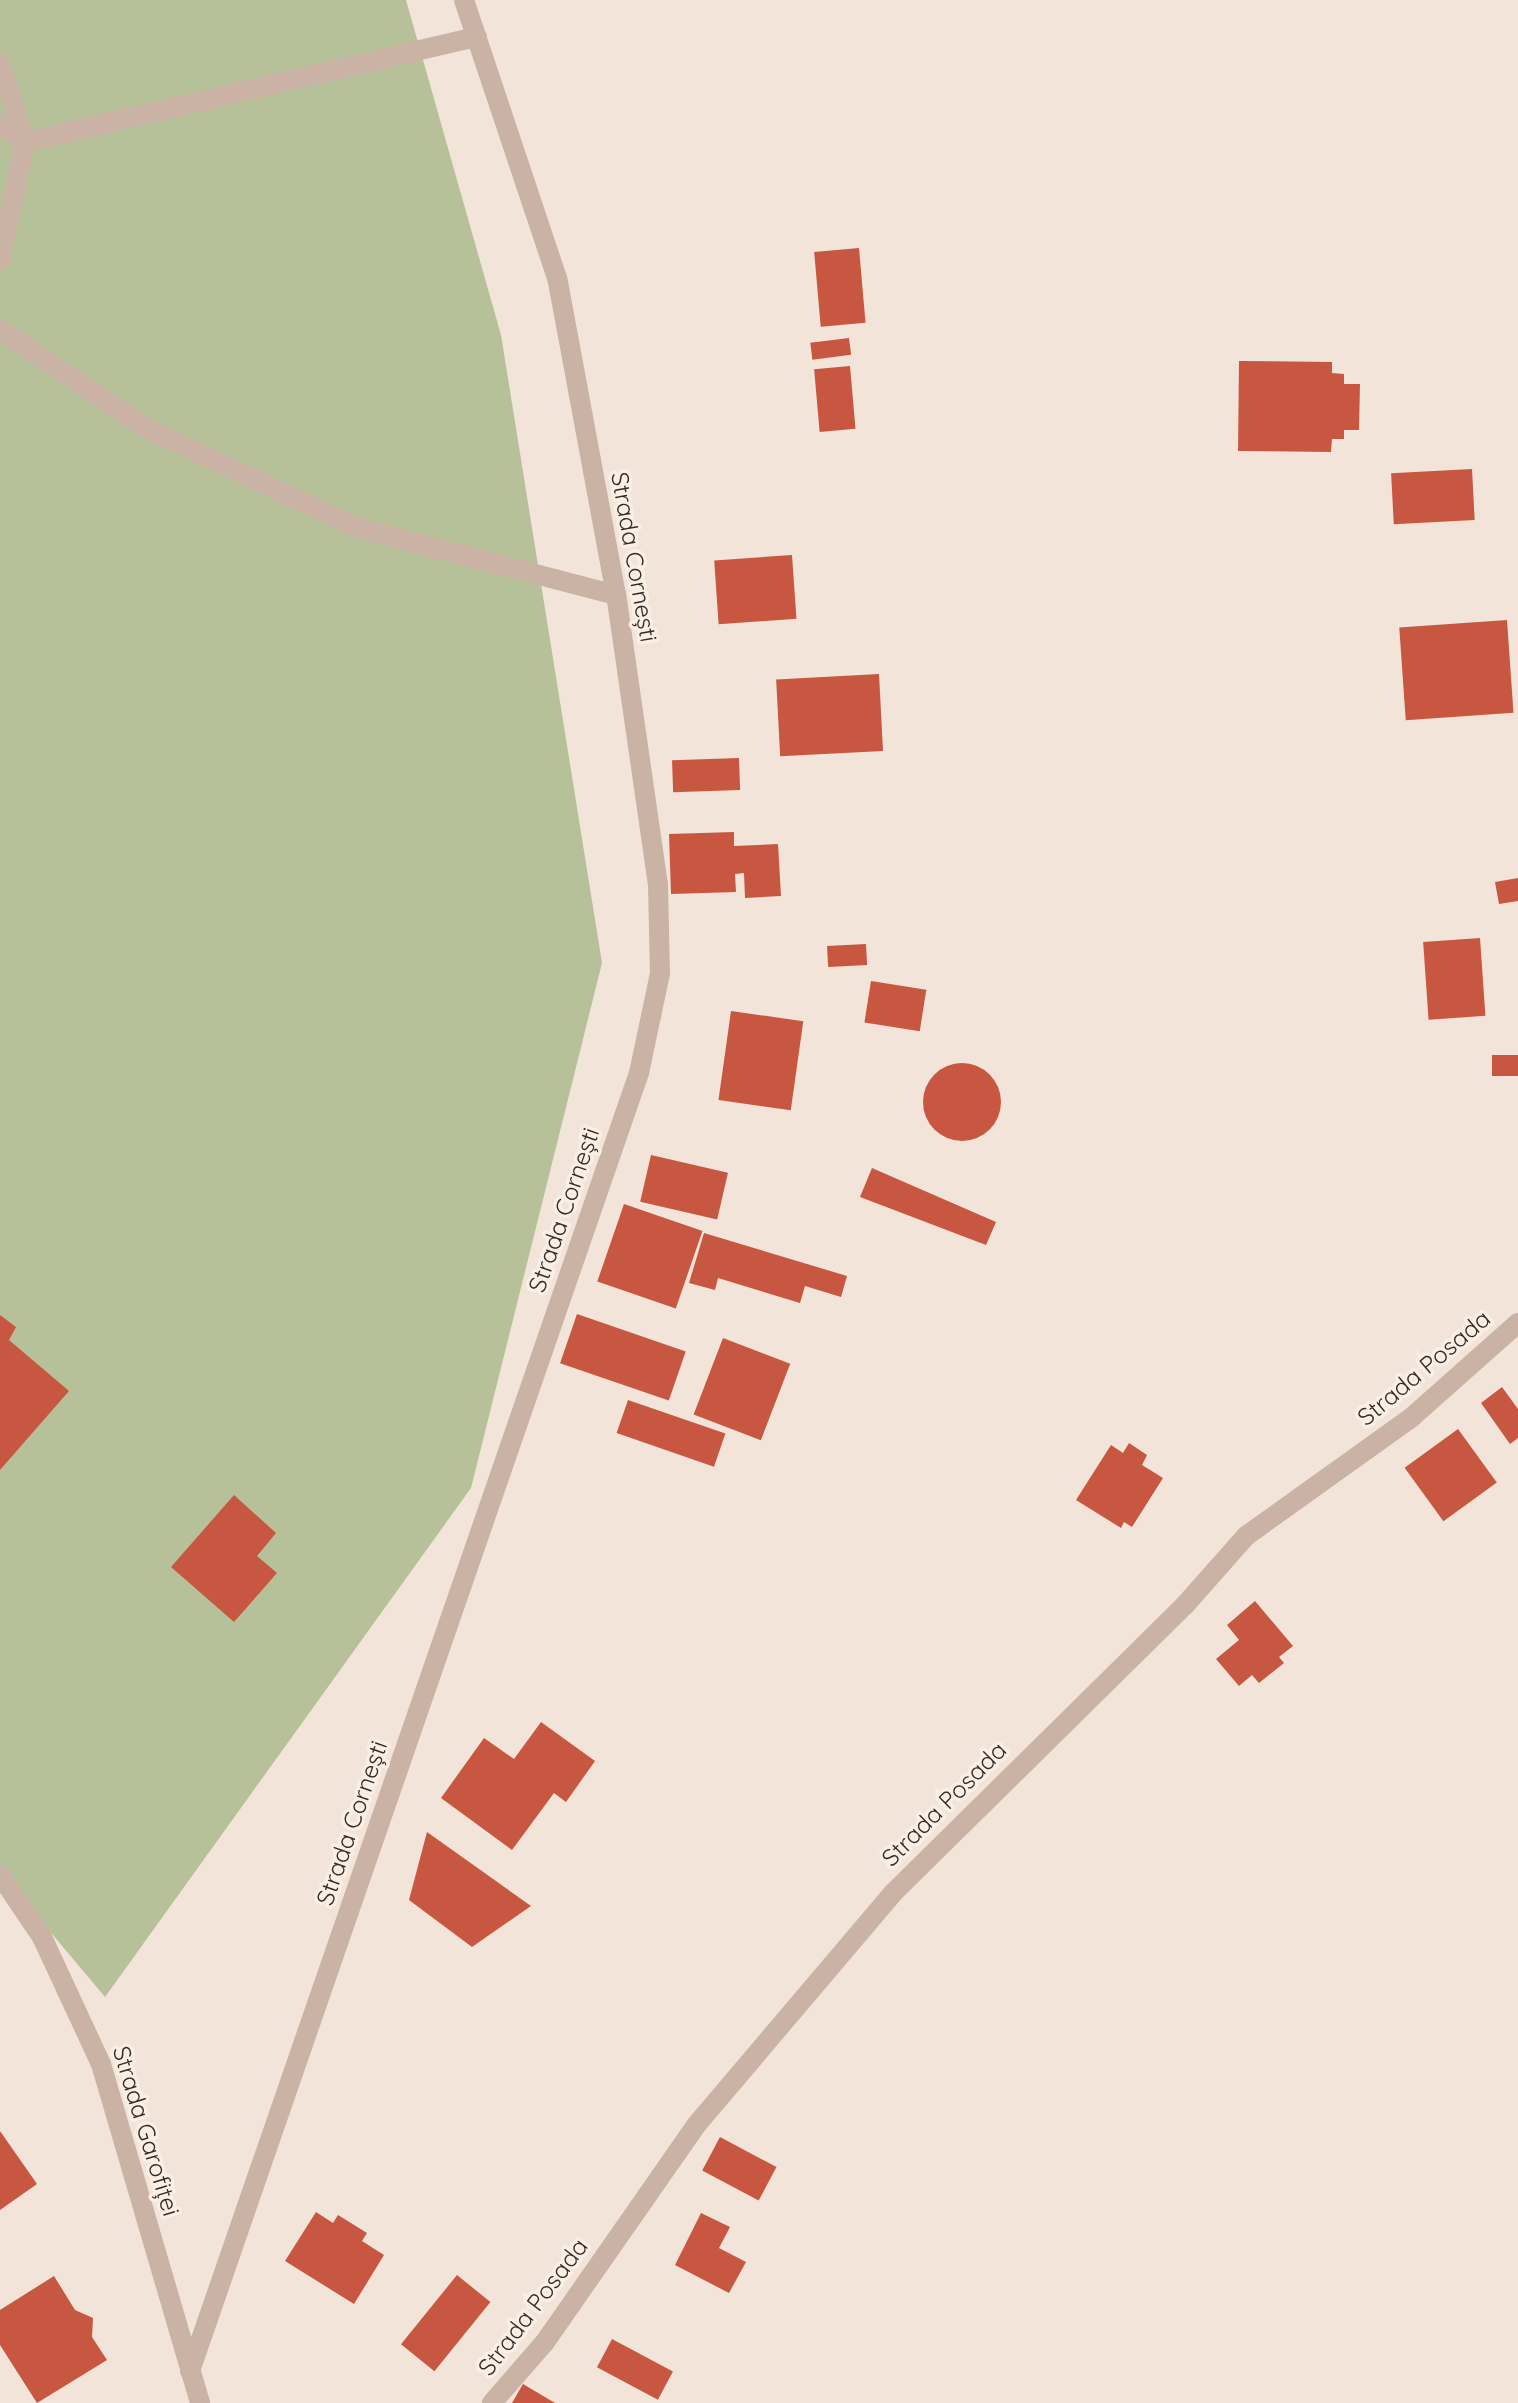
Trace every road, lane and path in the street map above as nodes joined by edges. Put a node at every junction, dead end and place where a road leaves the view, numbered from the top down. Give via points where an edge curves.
1 (464, 0) edge
2 (477, 37) junction
3 (0, 63) edge
4 (0, 124) edge
5 (25, 142) junction
6 (0, 260) edge
7 (0, 330) edge
8 (616, 595) junction
9 (1518, 1323) edge
10 (0, 1875) edge
11 (190, 2371) junction
12 (200, 2403) edge
13 (492, 2403) edge

1 - 2 street, Strada Cornești
2 - 5 street
2 - 8 street, Strada Cornești via 557,278
3 - 5 street
4 - 5 street
5 - 6 street
7 - 8 street via 148,429 355,527
8 - 11 street, Strada Cornești via 658,885 660,973 639,1073
9 - 13 street, Strada Posada via 1412,1417 1246,1536 1185,1605 892,1894 698,2123 545,2342
10 - 11 street, Strada Garofiței via 42,1937 101,2064
11 - 12 street

